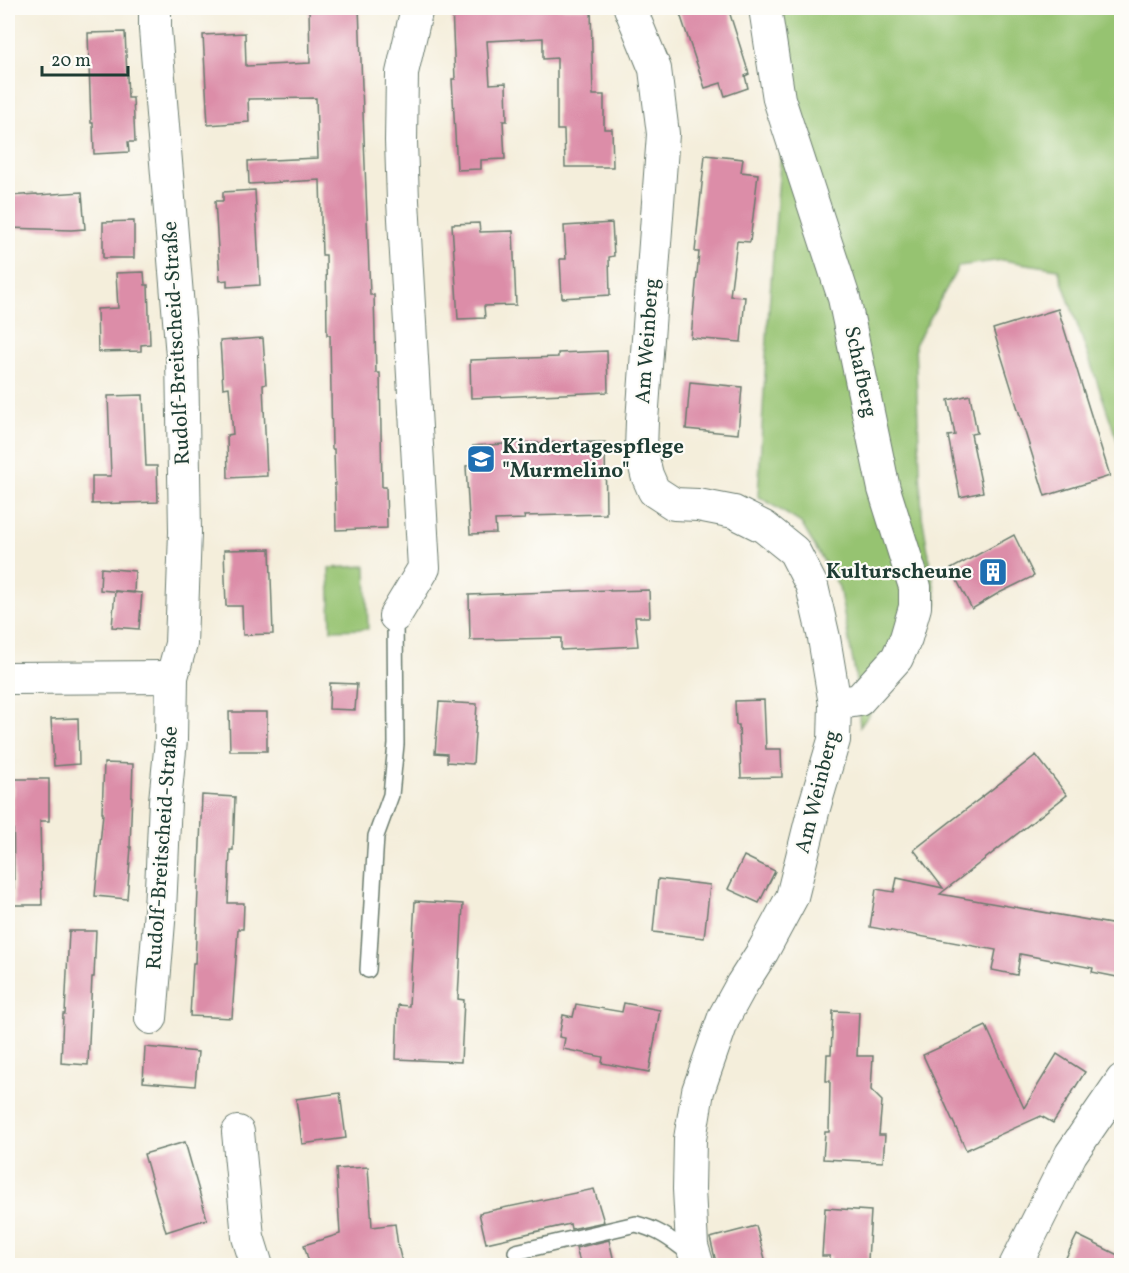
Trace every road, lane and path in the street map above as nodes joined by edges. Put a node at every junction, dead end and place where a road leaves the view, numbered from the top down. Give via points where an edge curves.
1 (154, 8) edge
2 (417, 8) edge
3 (630, 8) edge
4 (765, 8) edge
5 (395, 616) joint
6 (172, 677) junction
7 (8, 678) edge
8 (835, 704) junction
9 (368, 970) dead end
10 (151, 1018) dead end
11 (1122, 1080) edge
12 (238, 1132) dead end
13 (516, 1252) dead end
14 (695, 1256) edge
15 (257, 1266) edge
16 (1015, 1266) edge

1 - 6 street, Rudolf-Breitscheid-Straße via 182,356 182,644
2 - 5 street via 402,73 401,141 424,568
3 - 8 street, Am Weinberg via 655,69 663,134 642,421 641,450 647,475 654,491 674,504 734,512 764,527 794,551 812,586
4 - 8 street, Schafberg via 779,99 844,298 884,489 915,587 915,607 897,658 859,700
5 - 9 lane via 396,744 391,795 376,836
6 - 7 street
6 - 10 street, Rudolf-Breitscheid-Straße
8 - 14 street, Am Weinberg via 834,740 792,897 724,1017 698,1090 690,1139 689,1189
11 - 16 street via 1071,1154
12 - 15 street via 248,1237
13 - 14 lane via 636,1224 664,1234

